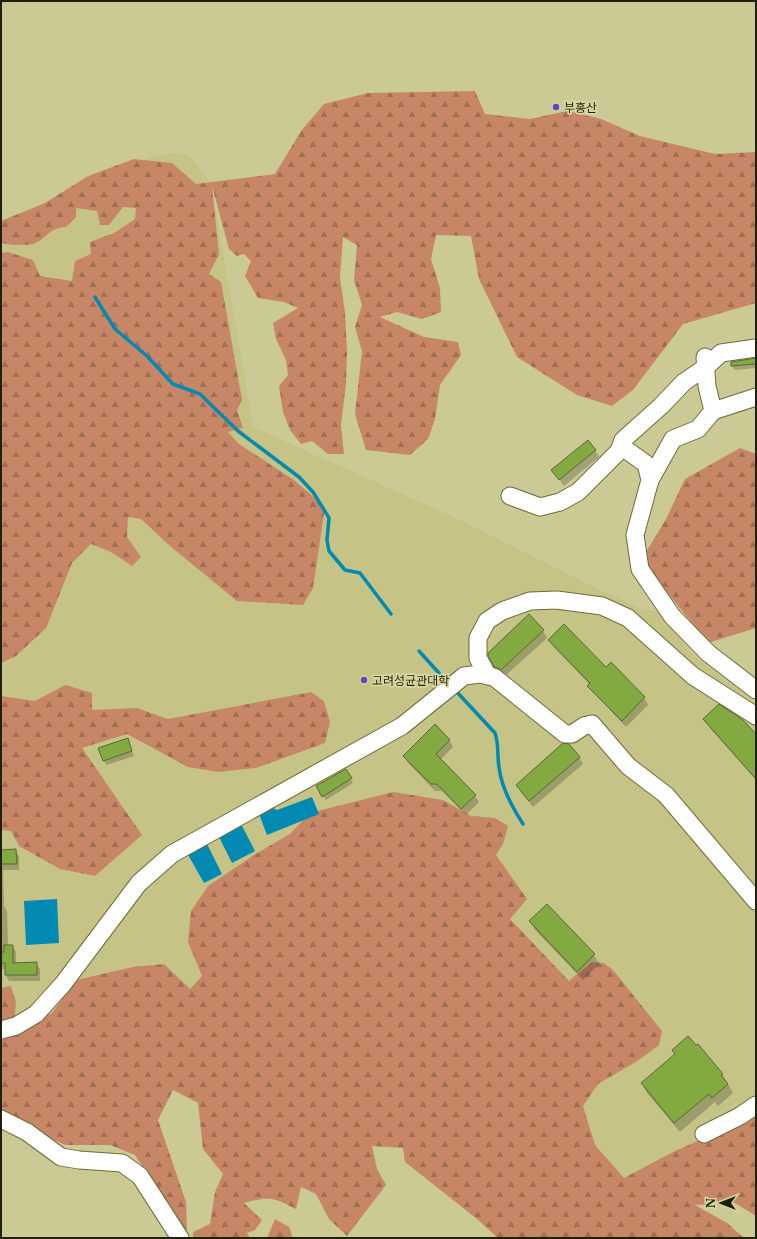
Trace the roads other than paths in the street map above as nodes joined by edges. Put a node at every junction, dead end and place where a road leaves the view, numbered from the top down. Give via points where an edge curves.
1 (756, 348) edge
2 (705, 360) junction
3 (756, 397) edge
4 (713, 411) junction
5 (619, 451) junction
6 (650, 480) junction
7 (510, 496) dead end
8 (488, 676) junction
9 (756, 690) edge
10 (756, 716) edge
11 (756, 901) edge
12 (1, 1030) edge
13 (756, 1104) edge
14 (1, 1119) edge
15 (704, 1134) dead end
16 (180, 1238) edge

1 - 2 lane via 721,353
2 - 4 lane via 707,386
2 - 5 lane via 661,406 623,440
3 - 4 lane
4 - 6 lane via 698,428 673,439
5 - 6 lane via 625,449 646,464
5 - 7 lane via 578,492 560,502 540,507
6 - 9 lane via 634,535 640,569 672,616 708,653
8 - 10 lane via 478,658 478,638 487,621 502,611 530,601 544,600 602,606 628,618 693,676
8 - 11 lane via 494,676 565,734 572,734 592,724 628,766 666,795
8 - 12 lane via 464,676 402,726 172,854 139,883 63,984 36,1014 16,1026
13 - 15 lane via 740,1116
14 - 16 lane via 27,1132 61,1157 122,1163 140,1176

